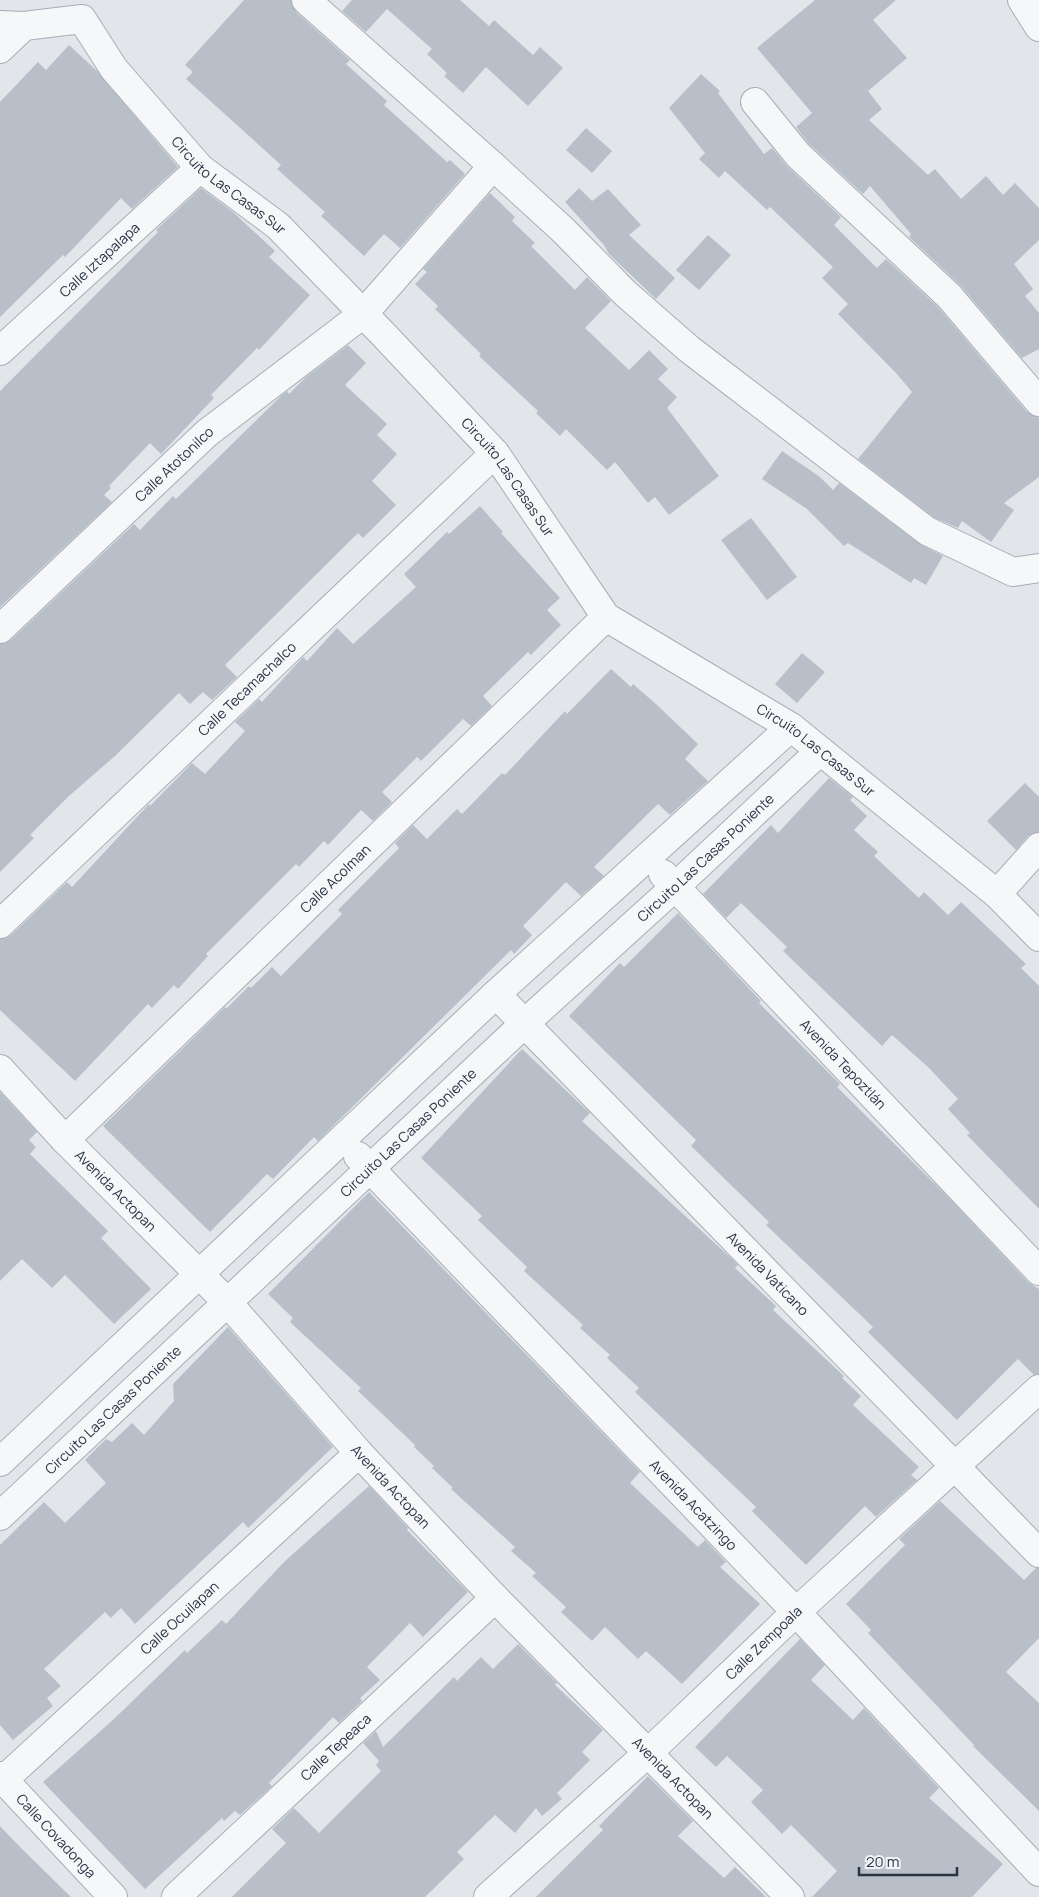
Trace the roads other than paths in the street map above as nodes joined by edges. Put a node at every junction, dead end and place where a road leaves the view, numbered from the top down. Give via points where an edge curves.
1 (306, 0) edge
2 (1022, 0) edge
3 (12, 26) edge
4 (1039, 27) edge
5 (0, 50) edge
6 (755, 102) dead end
7 (494, 166) junction
8 (200, 168) junction
9 (363, 314) junction
10 (0, 351) edge
11 (1039, 402) edge
12 (495, 453) junction
13 (1039, 568) edge
14 (606, 616) junction
15 (0, 629) edge
16 (791, 727) junction
17 (820, 751) junction
18 (1039, 847) edge
19 (646, 859) junction
20 (676, 886) junction
21 (997, 894) junction
22 (0, 924) edge
23 (1039, 937) edge
24 (496, 994) junction
25 (525, 1023) junction
26 (0, 1069) edge
27 (65, 1140) junction
28 (341, 1142) junction
29 (371, 1168) junction
30 (1039, 1270) edge
31 (198, 1276) junction
32 (229, 1304) junction
33 (1039, 1389) edge
34 (360, 1453) junction
35 (0, 1462) edge
36 (956, 1466) junction
37 (0, 1516) edge
38 (1039, 1553) edge
39 (495, 1598) junction
40 (796, 1612) junction
41 (649, 1752) junction
42 (1, 1780) edge
43 (1039, 1872) edge
44 (786, 1896) edge
45 (113, 1897) edge
46 (176, 1897) edge
47 (488, 1897) edge

1 - 7 street
2 - 4 street
3 - 5 street
3 - 8 street, Circuito Las Casas Sur via 82,19 114,69
6 - 11 street via 798,155 949,296
7 - 9 street, Calle Atotonilco
7 - 13 street via 564,230 625,293 689,349 927,531 1013,572
8 - 9 street, Circuito Las Casas Sur via 278,226
8 - 10 street, Calle Iztapalapa
9 - 12 street, Circuito Las Casas Sur
9 - 15 street, Calle Atotonilco via 207,433
12 - 14 street, Circuito Las Casas Sur
12 - 22 street, Calle Tecamachalco
14 - 16 street, Circuito Las Casas Sur
14 - 27 street, Calle Acolman
16 - 17 street, Circuito Las Casas Sur
16 - 19 street
17 - 20 street, Circuito Las Casas Poniente
17 - 21 street, Circuito Las Casas Sur
18 - 21 street
19 - 20 street, Avenida Tepoztlán
19 - 24 street
20 - 25 street, Circuito Las Casas Poniente
20 - 30 street, Avenida Tepoztlán
21 - 23 street, Circuito Las Casas Sur
24 - 25 street, Avenida Vaticano
24 - 28 street
25 - 29 street, Circuito Las Casas Poniente
25 - 36 street, Avenida Vaticano
26 - 27 street, Avenida Actopan
27 - 31 street, Avenida Actopan
28 - 29 street, Avenida Acatzingo
28 - 31 street
29 - 32 street, Circuito Las Casas Poniente
29 - 40 street, Avenida Acatzingo
31 - 32 street, Avenida Actopan
31 - 35 street
32 - 34 street, Avenida Actopan
32 - 37 street, Circuito Las Casas Poniente
33 - 36 street, Calle Zempoala
34 - 39 street, Avenida Actopan
34 - 42 street, Calle Ocuilapan
36 - 38 street, Avenida Vaticano
36 - 40 street, Calle Zempoala
39 - 41 street, Avenida Actopan
39 - 46 street, Calle Tepeaca
40 - 41 street, Calle Zempoala
40 - 43 street, Avenida Acatzingo
41 - 44 street, Avenida Actopan
41 - 47 street, Calle Zempoala
42 - 45 street, Calle Covadonga

